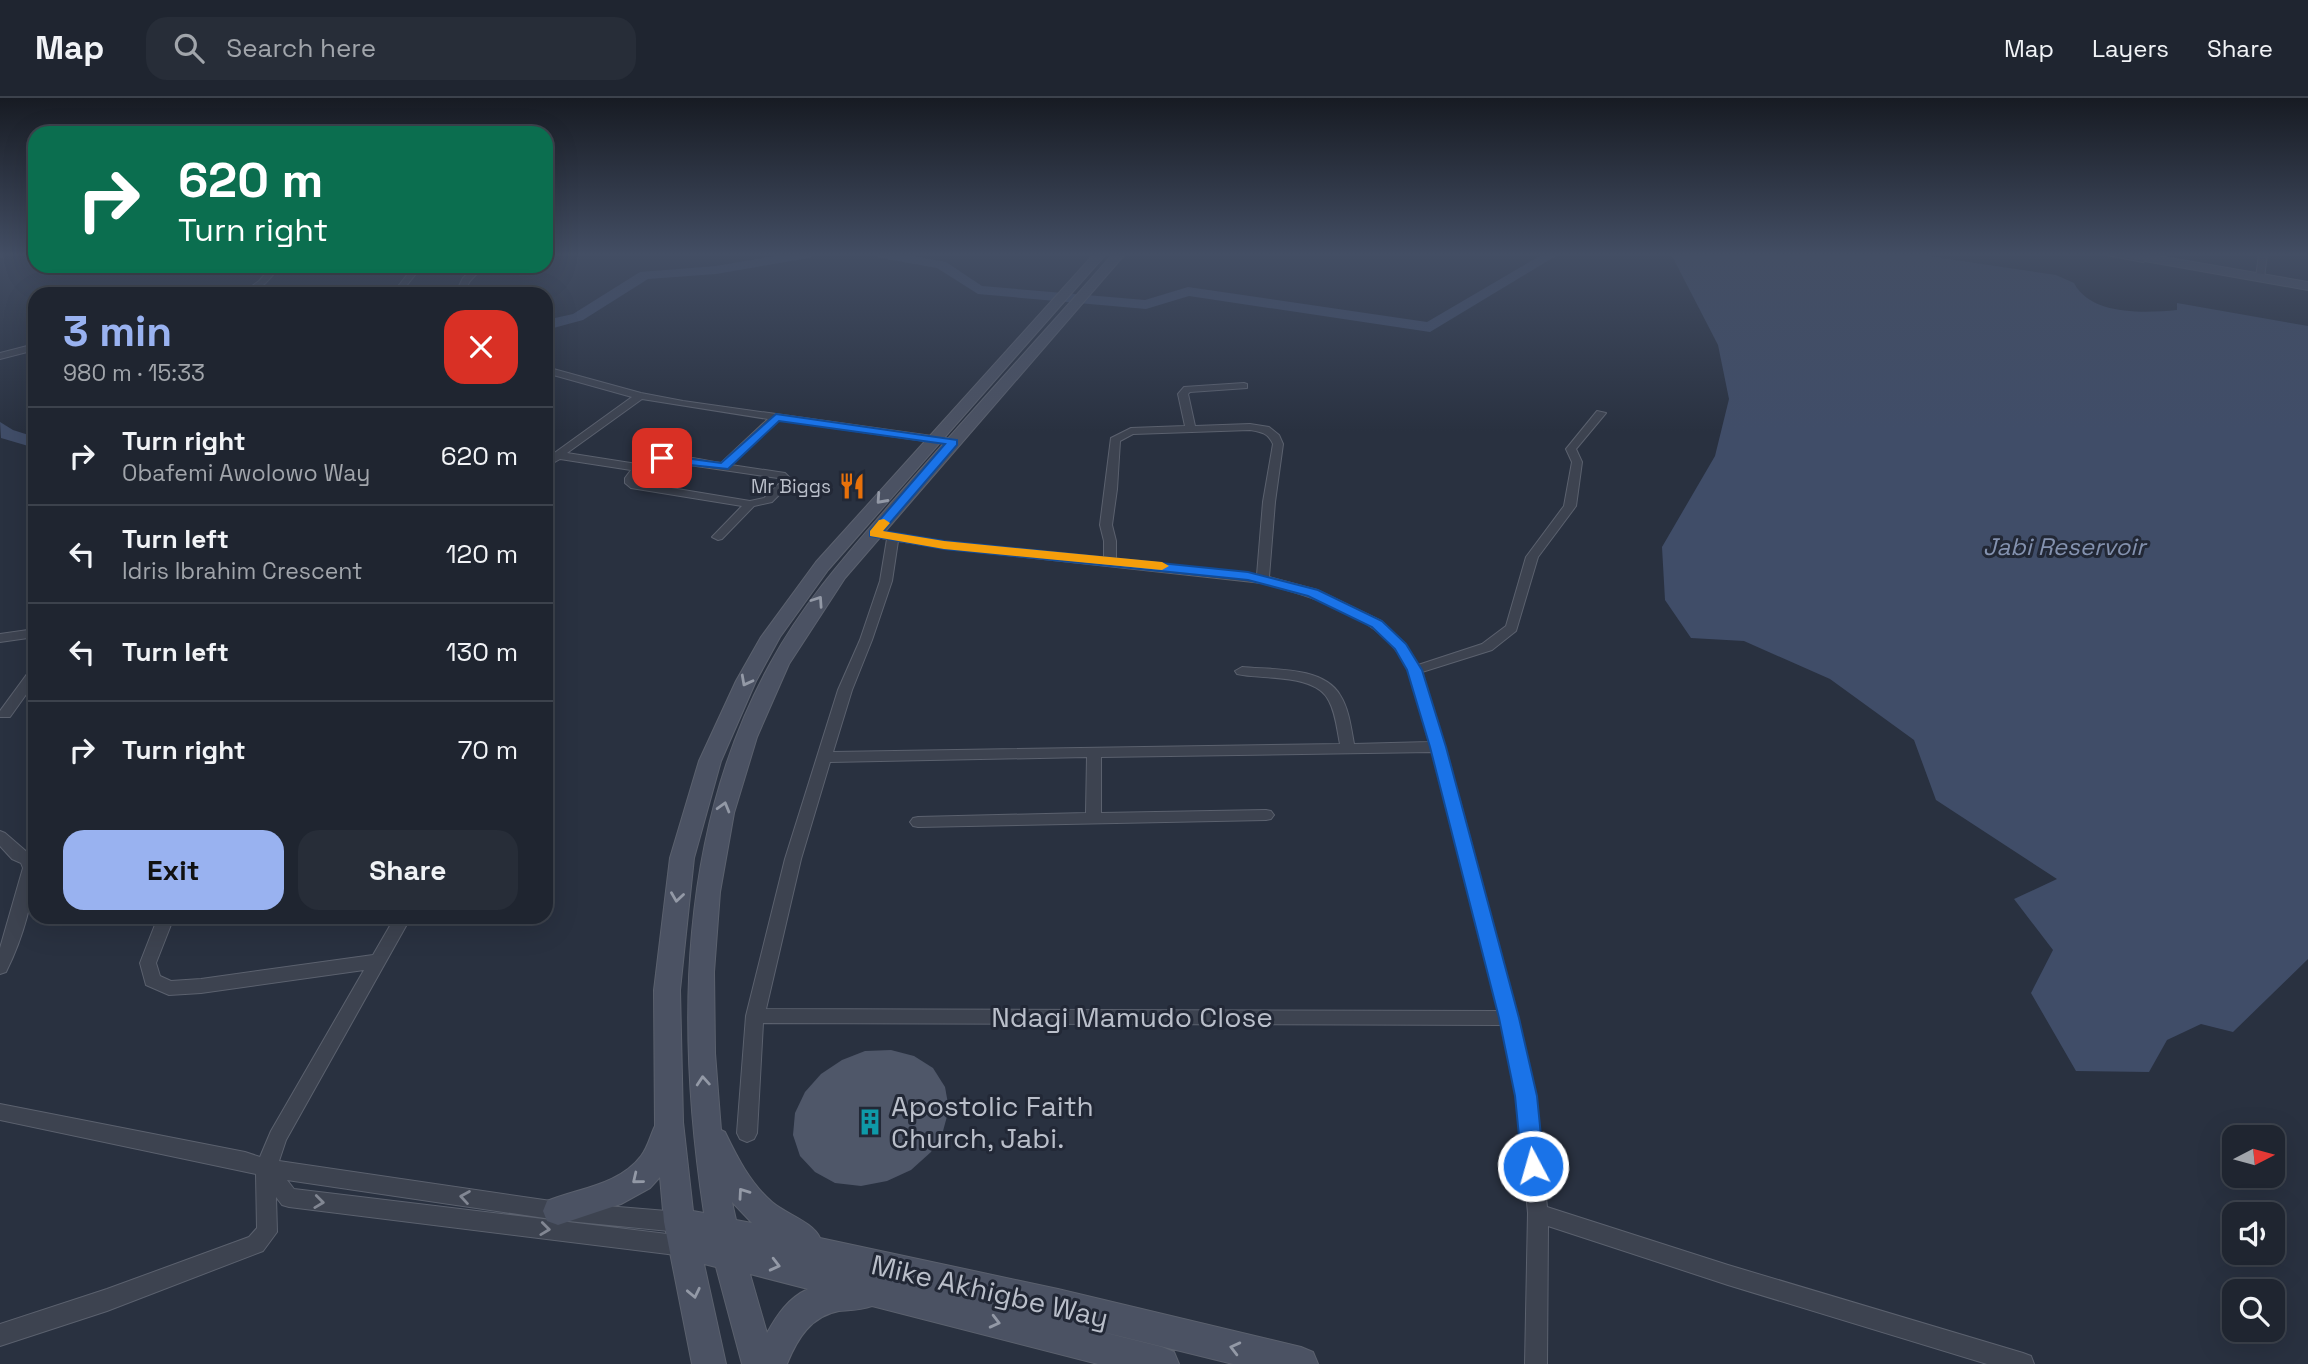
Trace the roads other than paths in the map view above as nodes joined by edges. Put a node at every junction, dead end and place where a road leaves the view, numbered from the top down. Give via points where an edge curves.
1 (1054, 313) edge
2 (1060, 313) edge
3 (1050, 321) junction
4 (28, 350) edge
5 (0, 356) edge
6 (553, 372) edge
7 (1244, 386) dead end
8 (640, 396) junction
9 (1601, 413) dead end
10 (776, 417) junction
11 (1191, 429) junction
12 (944, 441) junction
13 (558, 455) junction
14 (553, 459) edge
15 (724, 467) junction
16 (639, 468) junction
17 (750, 504) junction
18 (884, 535) junction
19 (718, 537) dead end
20 (1110, 561) junction
21 (1263, 579) junction
22 (28, 635) edge
23 (0, 638) edge
24 (1415, 670) junction
25 (1242, 671) dead end
26 (28, 683) edge
27 (5, 714) dead end
28 (1438, 747) junction
29 (1348, 749) junction
30 (1094, 754) junction
31 (824, 757) junction
32 (1266, 815) dead end
33 (1093, 819) junction
34 (918, 822) dead end
35 (0, 837) edge
36 (28, 861) edge
37 (28, 879) edge
38 (163, 924) edge
39 (398, 924) edge
40 (377, 961) junction
41 (0, 967) edge
42 (755, 1016) junction
43 (1509, 1018) junction
44 (0, 1112) edge
45 (706, 1121) junction
46 (669, 1122) junction
47 (747, 1133) dead end
48 (266, 1168) junction
49 (558, 1211) junction
50 (1538, 1213) junction
51 (681, 1234) junction
52 (727, 1242) junction
53 (839, 1256) junction
54 (887, 1294) junction
55 (0, 1335) edge
56 (709, 1364) edge
57 (759, 1364) edge
58 (770, 1364) edge
59 (1162, 1364) edge
60 (1301, 1364) edge
61 (1536, 1364) edge
62 (2023, 1364) edge

1 - 3 main road
2 - 3 main road
3 - 12 main road
4 - 5 street
6 - 8 street
7 - 11 street via 1187,389 1183,394
8 - 10 street
8 - 13 street
9 - 24 street via 1571,449 1577,462 1570,506 1532,557 1513,628 1487,647
10 - 12 street
10 - 15 street
11 - 20 street via 1131,431 1115,440 1106,525
11 - 21 street via 1250,427 1274,435 1278,444
12 - 18 main road
12 -> 46 main road via 822,566 796,600 746,681 710,761 682,858 674,918 667,990
13 - 14 street
13 - 16 street
15 - 16 street via 662,458
15 - 17 street via 786,477 788,481 768,500
16 - 17 street via 630,478 635,486
17 - 19 street
18 - 20 street
18 - 31 street via 886,581
45 -> 18 main road via 701,1040 704,933 711,871 729,789 782,660 821,596
20 - 21 street
21 - 24 street via 1313,593 1377,624 1401,647
22 - 23 street
24 - 28 street
25 - 29 street via 1315,680 1326,686 1334,696
26 - 27 street
28 - 29 street
28 - 43 street
29 - 30 street
30 - 31 street
30 - 33 street
31 - 42 street via 793,859
32 - 33 street
33 - 34 street
35 - 36 street
37 - 41 street
38 - 40 street via 148,963 152,980 169,988
39 - 40 street
40 - 48 street via 278,1137
42 - 43 street, Ndagi Mamudo Close
42 - 47 street
43 - 50 street via 1526,1096
44 - 48 street
45 - 52 main road
53 -> 45 main road via 754,1209
46 -> 49 main road via 659,1154 639,1180 618,1192
46 - 51 main road
49 -> 48 street
48 -> 51 street via 289,1198
48 - 55 street via 267,1232 256,1244
49 - 51 street
50 - 61 street
50 - 62 street
51 - 52 main road, Mike Akhigbe Way
51 -> 56 main road
52 - 53 main road, Mike Akhigbe Way
52 -> 54 main road, Mike Akhigbe Way
52 - 57 main road
60 -> 53 main road, Mike Akhigbe Way
54 - 58 main road via 839,1294 807,1305 794,1316
54 -> 59 main road, Mike Akhigbe Way

